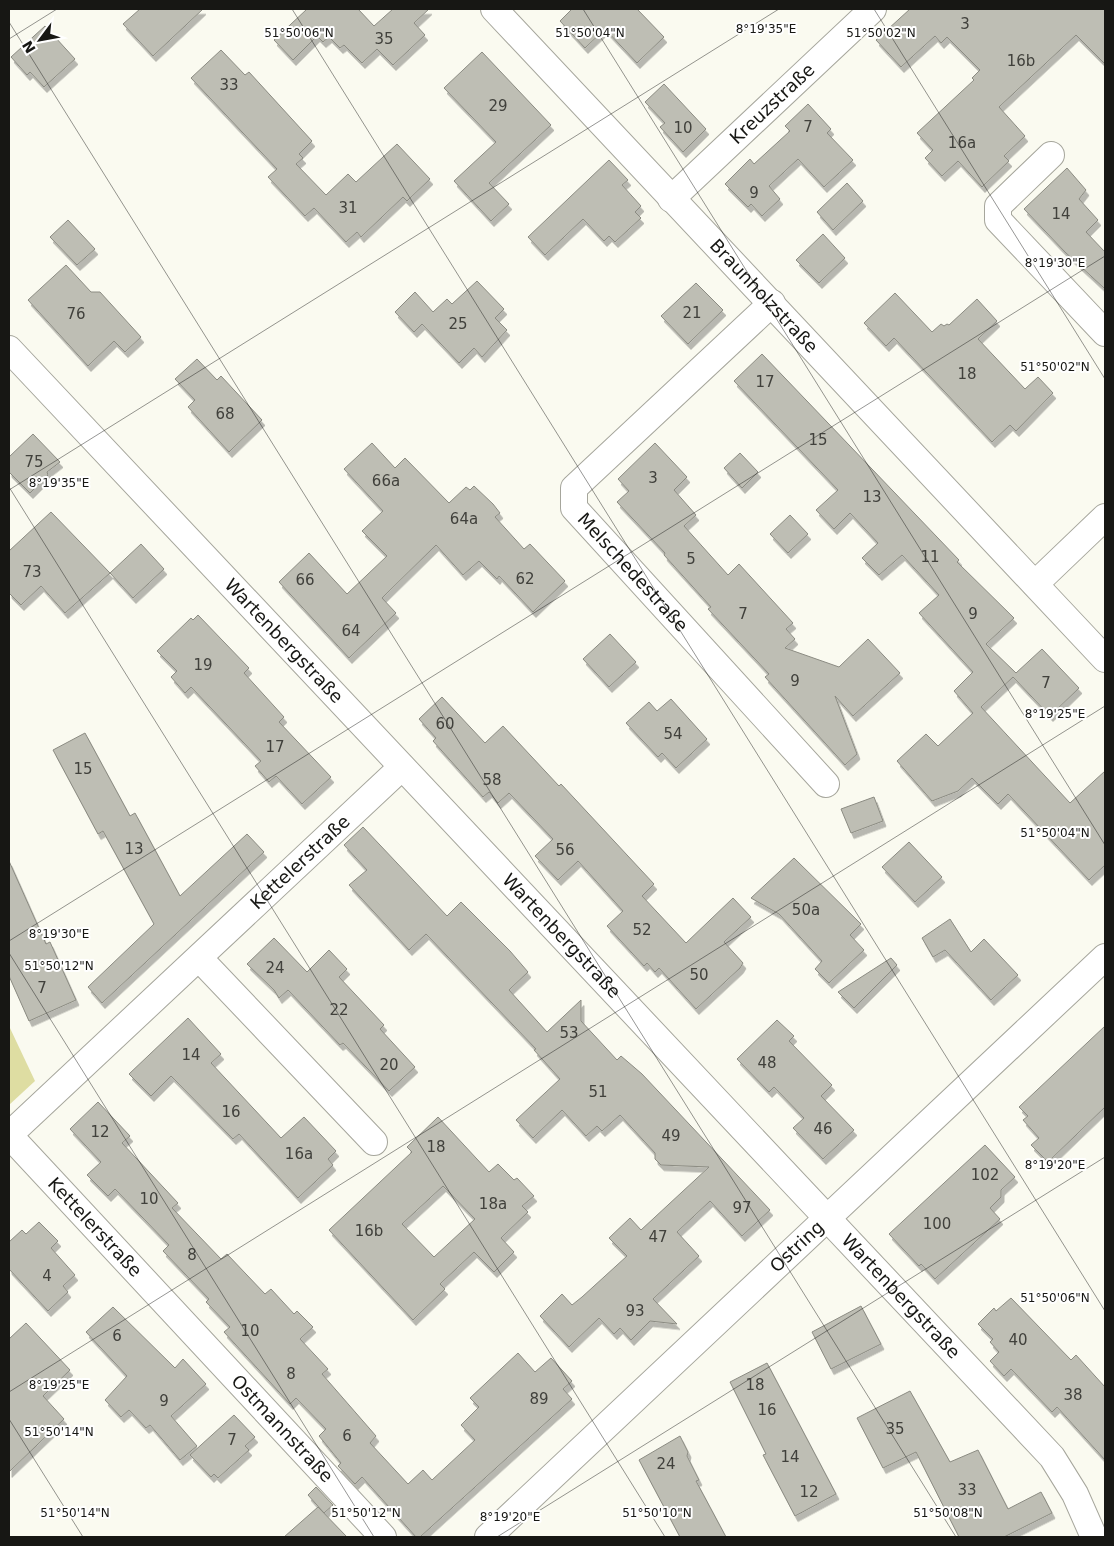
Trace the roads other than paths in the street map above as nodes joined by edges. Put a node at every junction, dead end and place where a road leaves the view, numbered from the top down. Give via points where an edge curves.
1 (494, 9) edge
2 (872, 9) edge
3 (1051, 155) dead end
4 (671, 199) junction
5 (772, 303) junction
6 (1105, 333) edge
7 (9, 350) edge
8 (1105, 517) edge
9 (1035, 584) junction
10 (1105, 658) edge
11 (402, 767) junction
12 (826, 784) dead end
13 (1105, 957) edge
14 (199, 958) junction
15 (9, 1135) edge
16 (374, 1142) dead end
17 (825, 1218) junction
18 (181, 1321) joint
19 (383, 1537) edge
20 (488, 1537) edge
21 (1094, 1537) edge

1 - 4 street, Braunholzstraße
2 - 4 street, Kreuzstraße
3 - 6 street via 998,206 998,220
4 - 5 street, Braunholzstraße
5 - 9 street, Braunholzstraße
5 - 12 street, Melschedestraße via 574,488 574,508
7 - 11 street, Wartenbergstraße
8 - 9 street
9 - 10 street, Braunholzstraße
11 - 14 street, Kettelerstraße
11 - 17 street, Wartenbergstraße
13 - 17 street, Ostring
14 - 15 street, Kettelerstraße
14 - 16 street
15 - 18 street, Kettelerstraße
17 - 20 street, Ostring
17 - 21 street, Wartenbergstraße via 1052,1458 1075,1494
18 - 19 street, Ostmannstraße

